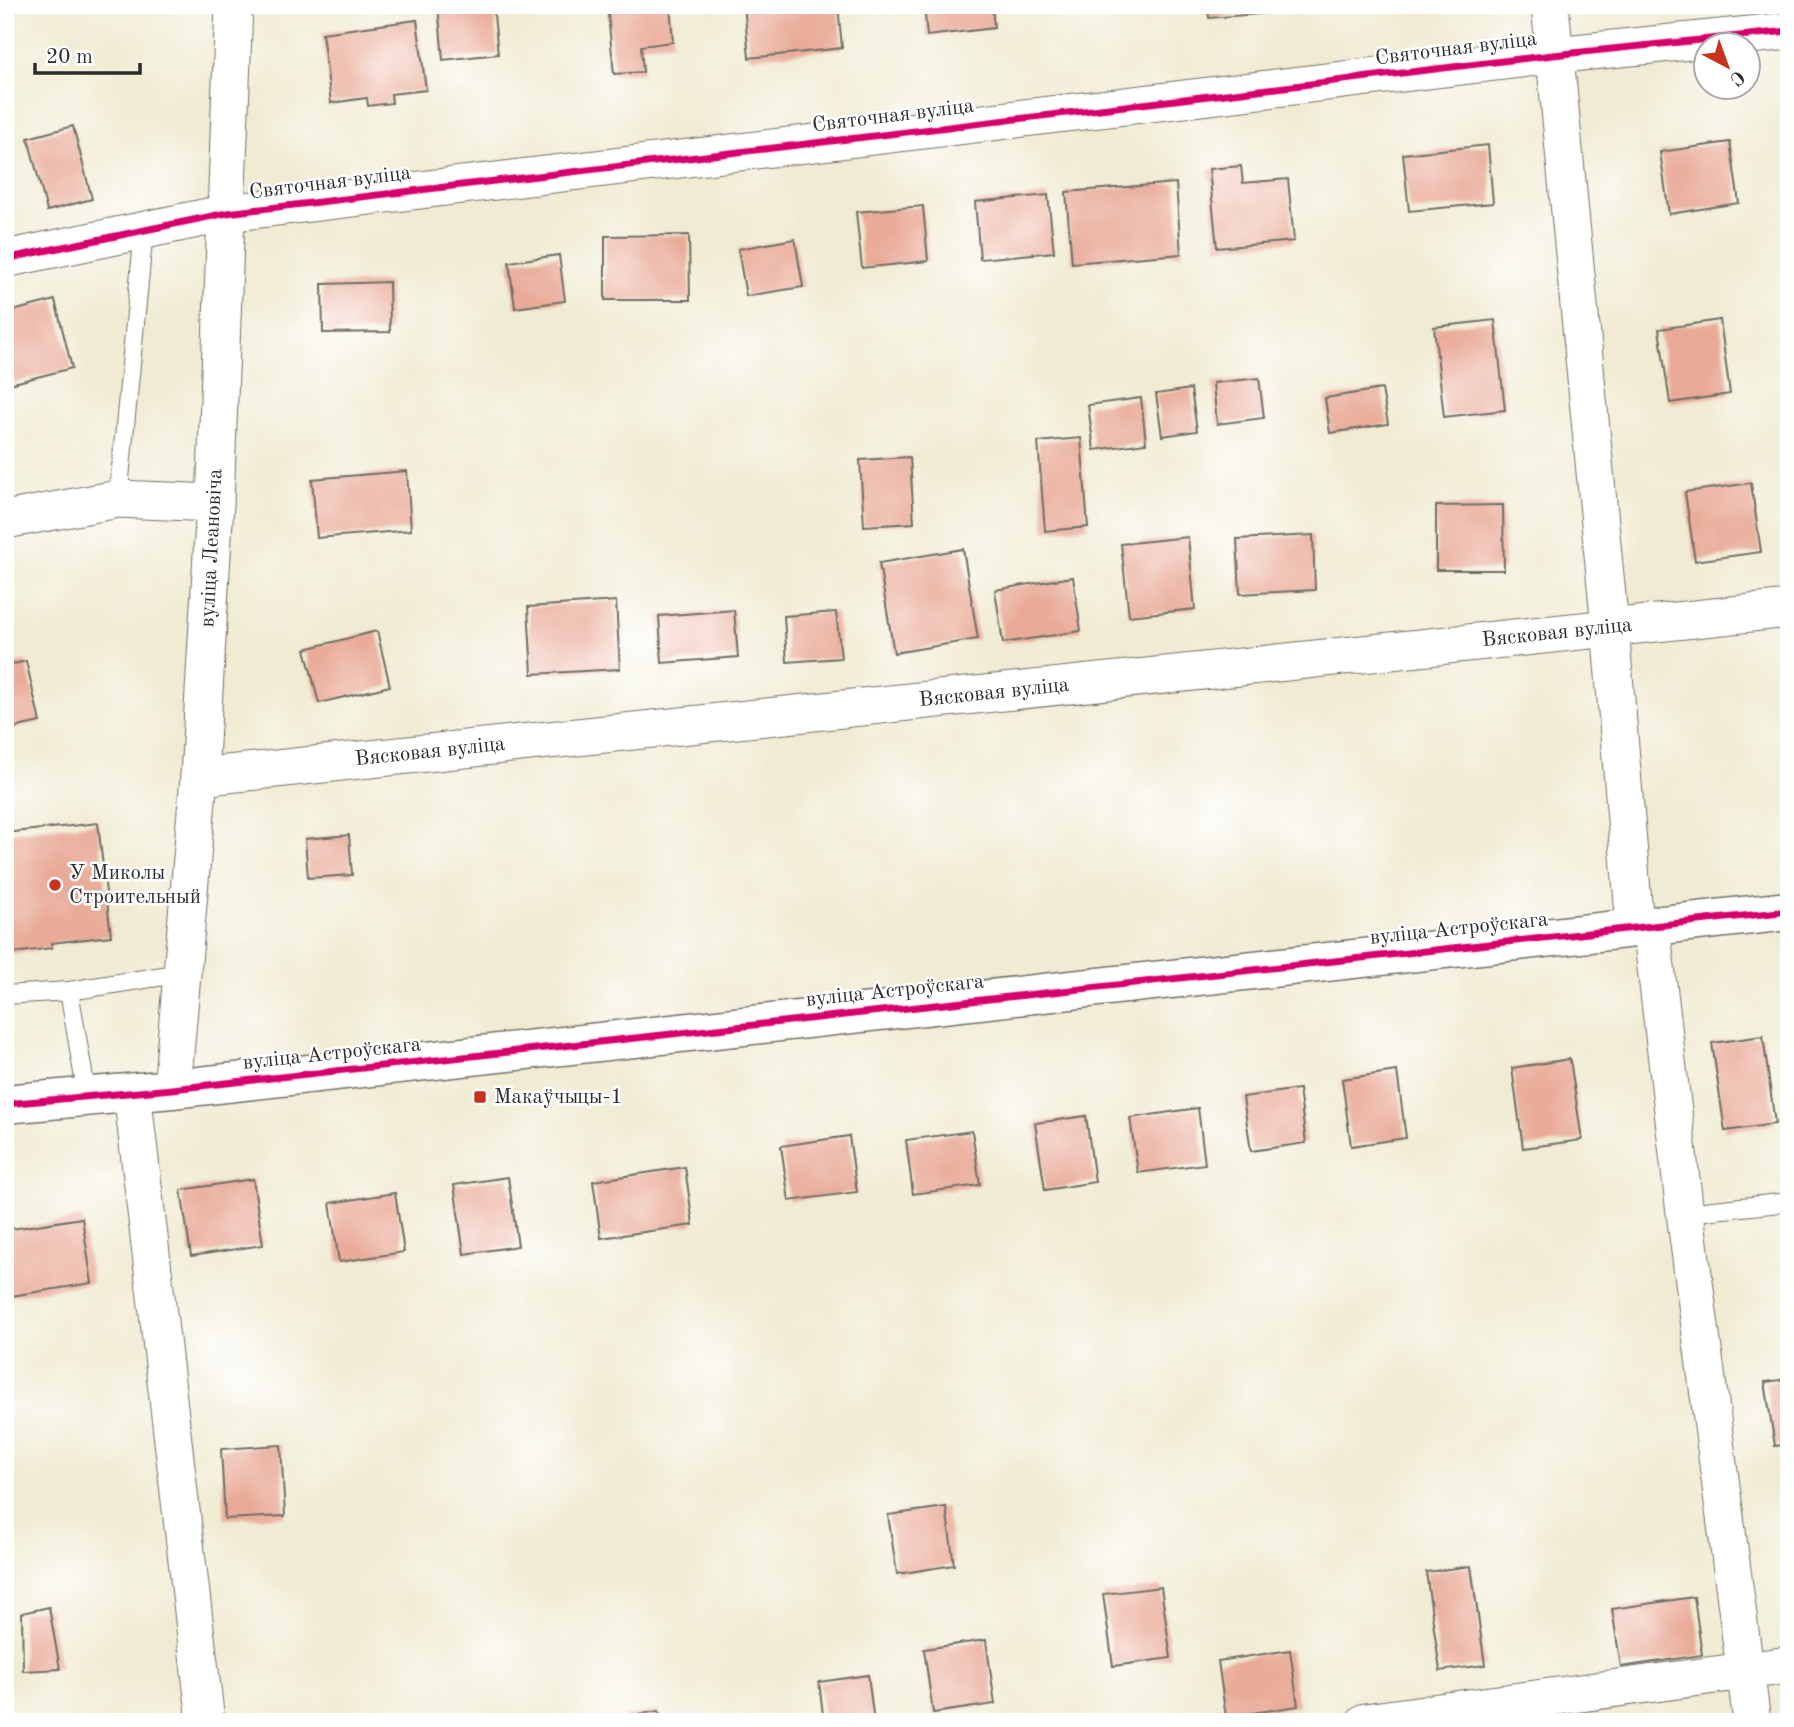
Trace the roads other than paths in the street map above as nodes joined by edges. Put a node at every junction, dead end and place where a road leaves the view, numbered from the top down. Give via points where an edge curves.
1 (234, 5) edge
2 (1550, 5) edge
3 (1789, 32) edge
4 (1553, 55) junction
5 (227, 213) junction
6 (144, 230) junction
7 (5, 259) edge
8 (118, 499) junction
9 (215, 503) junction
10 (5, 520) edge
11 (1789, 610) edge
12 (1610, 627) junction
13 (198, 777) junction
14 (1789, 911) edge
15 (1643, 926) junction
16 (182, 973) junction
17 (69, 991) junction
18 (5, 995) edge
19 (172, 1089) junction
20 (132, 1092) junction
21 (88, 1096) junction
22 (5, 1104) edge
23 (1789, 1202) edge
24 (1685, 1213) junction
25 (1789, 1665) edge
26 (1746, 1670) junction
27 (206, 1722) edge
28 (1365, 1722) edge
29 (1752, 1722) edge

1 - 5 street, вуліца Леановіча
2 - 4 street
3 - 4 street, Святочная вуліца
4 - 5 street, Святочная вуліца
4 - 12 street
5 - 6 street, Святочная вуліца
5 - 9 street, вуліца Леановіча
6 - 7 street, Святочная вуліца
6 - 8 lane
8 - 9 street
8 - 10 street
9 - 13 street, вуліца Леановіча
11 - 12 street, Вясковая вуліца
12 - 13 street, Вясковая вуліца
12 - 15 street
13 - 16 street, вуліца Леановіча
14 - 15 street, вуліца Астроўскага
15 - 19 street, вуліца Астроўскага
15 - 24 street
16 - 17 lane
16 - 19 street, вуліца Леановіча
17 - 18 lane
17 - 21 lane
19 - 20 street, вуліца Астроўскага
20 - 21 street, вуліца Астроўскага
20 - 27 street
21 - 22 street, вуліца Астроўскага
23 - 24 lane
24 - 26 street
25 - 26 street
26 - 28 street
26 - 29 street

